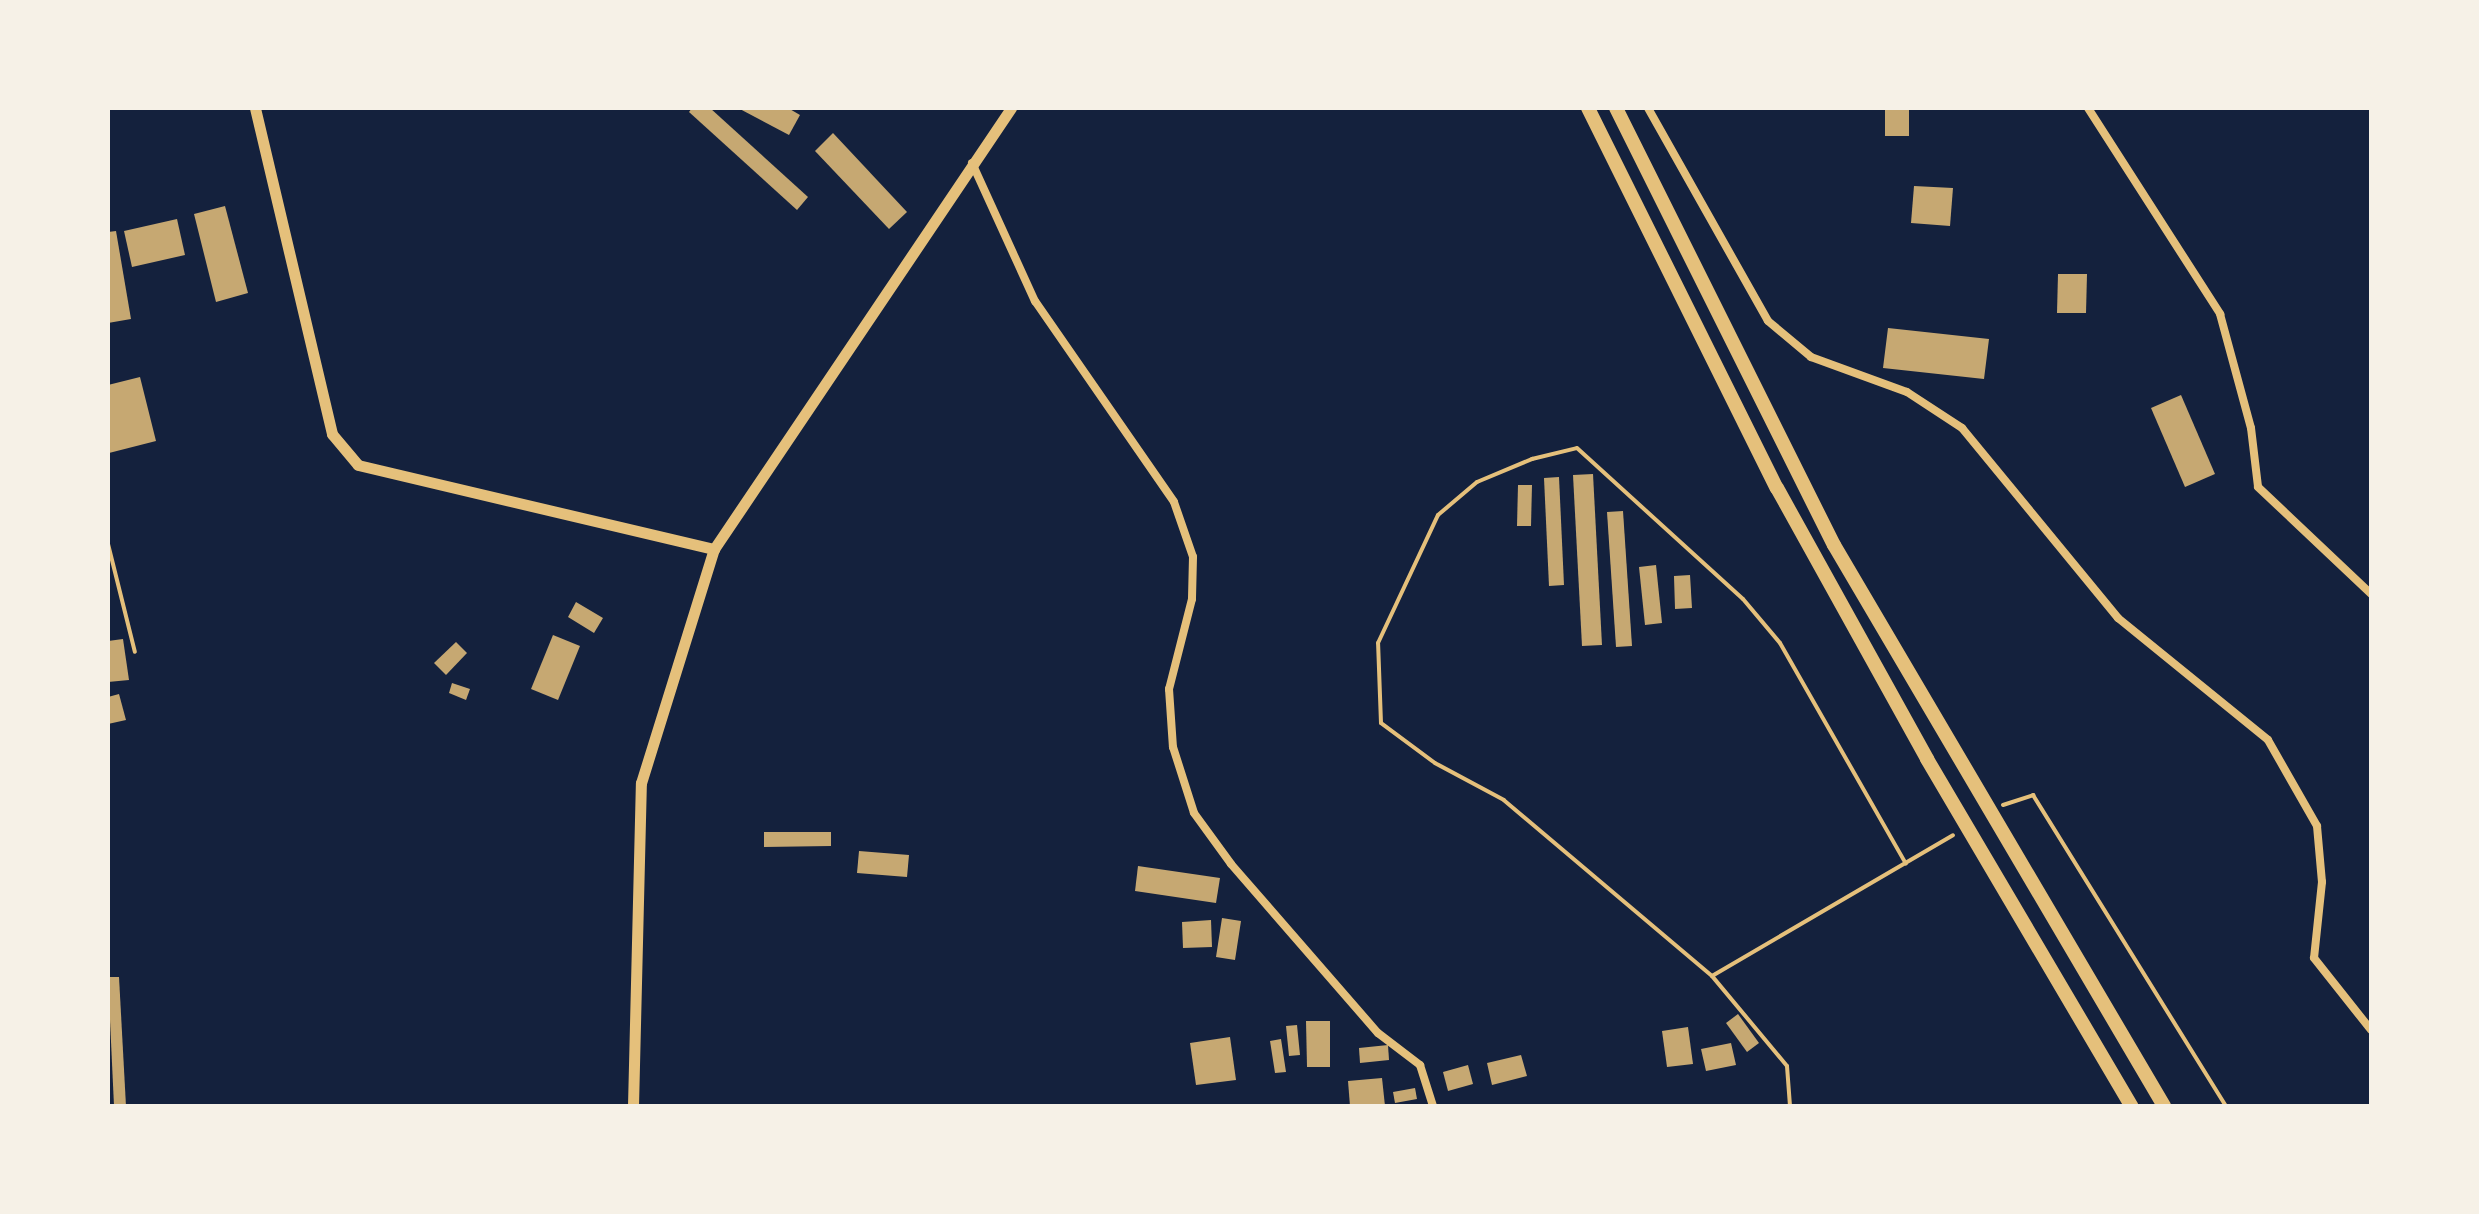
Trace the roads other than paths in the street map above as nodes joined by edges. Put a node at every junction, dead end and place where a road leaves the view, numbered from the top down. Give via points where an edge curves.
1 (255, 108) edge
2 (1011, 108) edge
3 (1588, 108) edge
4 (1616, 108) edge
5 (1648, 108) edge
6 (2088, 108) edge
7 (972, 163) junction
8 (108, 544) edge
9 (714, 549) junction
10 (2371, 594) edge
11 (135, 652) dead end
12 (2371, 1030) edge
13 (633, 1106) edge
14 (1433, 1106) edge
15 (2131, 1106) edge
16 (2164, 1106) edge

1 - 9 street via 332,434 358,465
2 - 7 street
3 - 15 main road via 1777,488 1927,759
4 - 16 main road via 1834,545
5 - 12 street via 1768,321 1811,357 1907,392 1962,428 2118,618 2268,740 2317,826 2322,882 2314,958
6 - 10 street via 2220,314 2251,428 2258,487
7 - 9 street
7 - 14 street via 1035,301 1174,502 1193,557 1192,599 1169,689 1173,747 1194,813 1231,864 1378,1033 1420,1065
8 - 11 lane
9 - 13 street via 641,783

